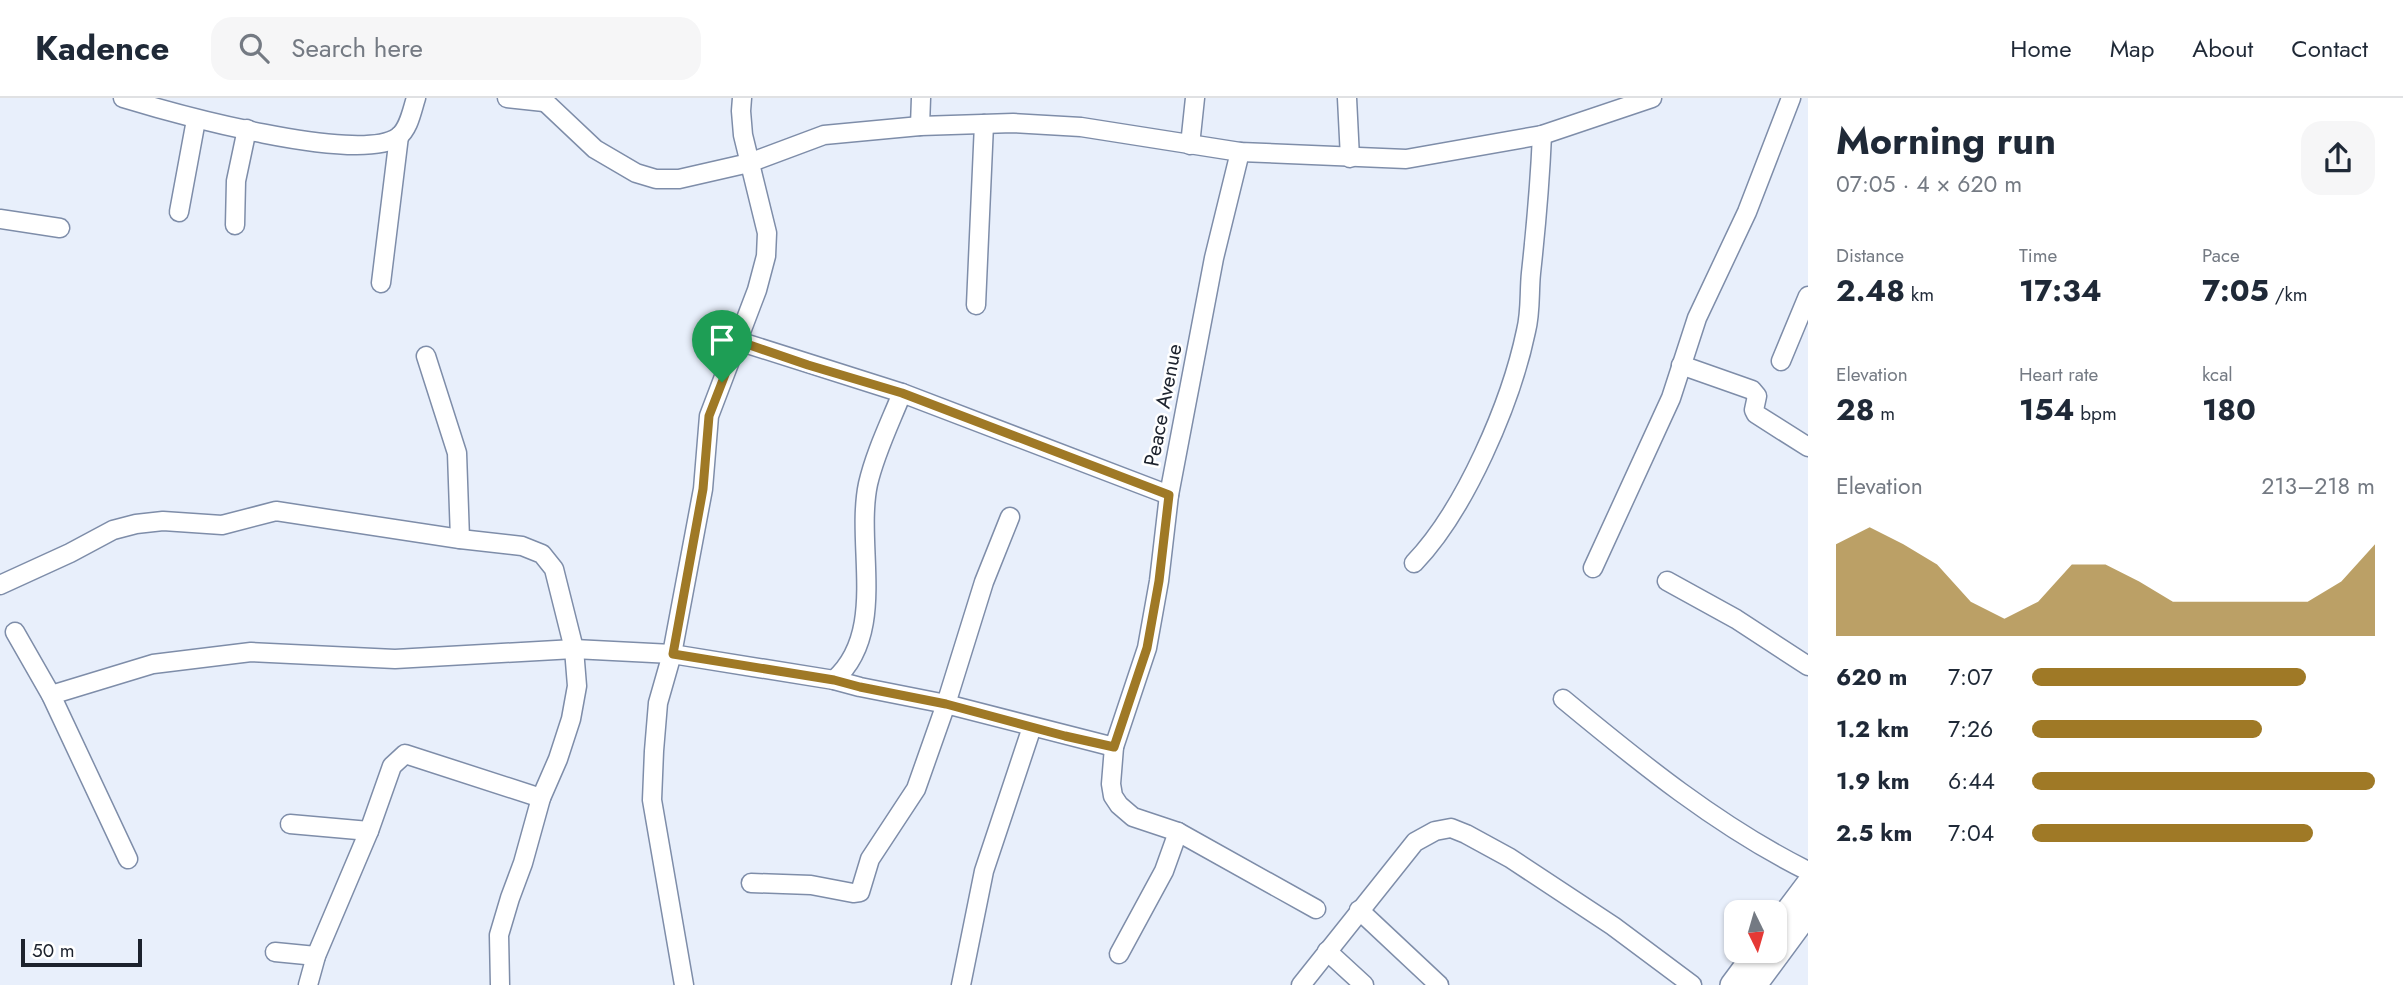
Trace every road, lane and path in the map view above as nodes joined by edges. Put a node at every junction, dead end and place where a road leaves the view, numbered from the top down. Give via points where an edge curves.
1 (123, 98) edge
2 (416, 98) edge
3 (507, 98) edge
4 (743, 98) edge
5 (921, 98) edge
6 (1195, 98) edge
7 (1347, 98) edge
8 (1652, 98) edge
9 (1791, 98) edge
10 (543, 100) edge
11 (196, 120) junction
12 (984, 124) junction
13 (920, 126) junction
14 (247, 129) junction
15 (1542, 135) junction
16 (399, 136) junction
17 (1190, 145) junction
18 (1240, 152) junction
19 (1350, 158) junction
20 (749, 163) junction
21 (179, 212) dead end
22 (0, 219) edge
23 (235, 225) dead end
24 (60, 228) dead end
25 (381, 283) dead end
26 (1808, 296) edge
27 (976, 305) dead end
28 (738, 341) junction
29 (426, 356) dead end
30 (1781, 361) dead end
31 (1681, 365) junction
32 (902, 393) junction
33 (1808, 447) edge
34 (1169, 495) junction
35 (1010, 517) dead end
36 (460, 539) junction
37 (1414, 563) dead end
38 (1593, 568) dead end
39 (1667, 581) dead end
40 (0, 585) edge
41 (15, 632) dead end
42 (574, 649) junction
43 (673, 654) junction
44 (1808, 666) edge
45 (834, 680) junction
46 (51, 695) junction
47 (1563, 699) dead end
48 (946, 704) junction
49 (1032, 727) junction
50 (1114, 747) junction
51 (541, 798) junction
52 (290, 824) dead end
53 (369, 831) junction
54 (1178, 832) junction
55 (128, 859) dead end
56 (1808, 871) edge
57 (751, 883) dead end
58 (1808, 884) edge
59 (1316, 909) dead end
60 (1359, 910) junction
61 (1787, 912) edge
62 (1808, 913) edge
63 (1327, 951) junction
64 (275, 952) dead end
65 (1119, 954) dead end
66 (316, 956) junction
67 (1748, 963) edge
68 (308, 985) edge
69 (500, 985) edge
70 (684, 985) edge
71 (961, 985) edge
72 (1301, 985) edge
73 (1364, 985) edge
74 (1439, 985) edge
75 (1692, 985) edge
76 (1732, 985) edge
77 (1755, 985) edge

1 - 11 street
2 - 16 street
3 - 10 street
4 - 20 street
5 - 13 street
6 - 17 street
7 - 19 street
8 - 15 street
9 - 31 street
10 - 20 street via 595,149 636,173 656,179 679,178
11 - 14 street
11 - 21 street
12 - 13 street
12 - 17 street via 1081,127
12 - 27 street
13 - 20 street via 824,135
14 - 16 street via 363,146
14 - 23 street via 236,181
15 - 19 street via 1406,159
15 - 37 street via 1527,329 1517,365 1463,497
16 - 25 street
17 - 18 street
18 - 19 street
18 - 34 street, Peace Avenue via 1214,258
20 - 28 street via 767,233 766,256
22 - 24 street
26 - 30 street
28 - 32 street
28 - 43 street via 709,416 703,489
29 - 36 street via 457,453
31 - 33 street via 1752,390 1757,396 1756,414
31 - 38 street via 1671,398
32 - 34 street
32 - 45 street via 868,485 864,515 866,609 858,643 849,667
34 - 50 street, Peace Avenue via 1147,648
35 - 48 street via 984,582
36 - 40 street via 289,511 222,525 163,521 113,530
36 - 42 street via 522,546 542,554 554,569
39 - 44 street
41 - 46 street
42 - 43 street
42 - 46 street via 395,659 251,652 153,664
42 - 51 street via 577,686 572,719
43 - 45 street
43 - 70 street via 658,703 652,800
45 - 48 street
46 - 55 street
47 - 56 street via 1695,801 1769,852
48 - 49 street
48 - 57 street via 916,789 870,859 860,892
49 - 50 street
49 - 71 street via 984,871
50 - 54 street, Peace Avenue via 1111,784 1119,806 1133,817
51 - 53 street via 405,754 391,766
51 - 69 street via 499,935
52 - 53 street
53 - 66 street
54 - 59 street, Peace Avenue
54 - 65 street via 1164,871
58 - 61 street
60 - 63 street
60 - 74 street
60 - 75 street via 1415,842 1451,828 1510,858
62 - 77 street
63 - 72 street
63 - 73 street
64 - 66 street
66 - 68 street
67 - 76 street

